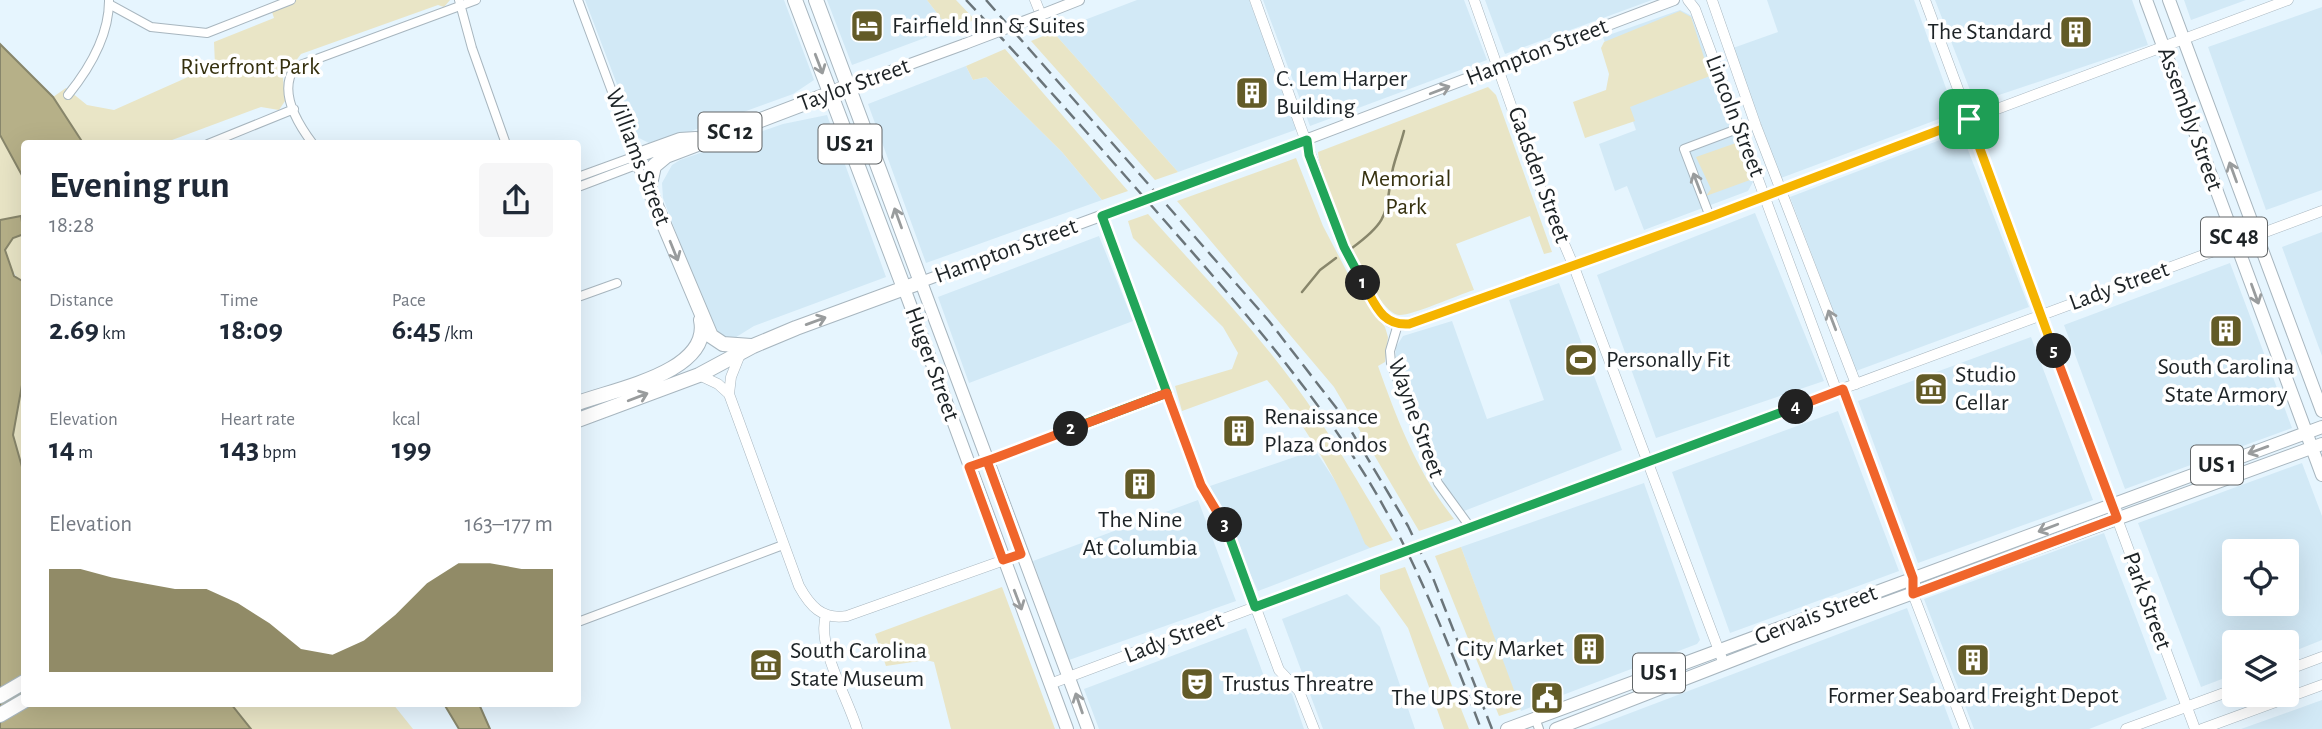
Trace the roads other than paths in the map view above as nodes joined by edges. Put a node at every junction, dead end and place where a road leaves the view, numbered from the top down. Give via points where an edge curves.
1 (291, 0) edge
2 (476, 0) edge
3 (578, 0) edge
4 (794, 0) edge
5 (816, 0) edge
6 (1035, 0) edge
7 (1079, 0) edge
8 (1255, 0) edge
9 (1474, 0) edge
10 (1674, 0) edge
11 (1688, 0) edge
12 (1712, 0) edge
13 (1925, 0) edge
14 (2146, 0) edge
15 (2169, 0) edge
16 (2288, 0) edge
17 (109, 2) edge
18 (460, 3) edge
19 (1041, 15) junction
20 (2184, 39) junction
21 (2163, 47) junction
22 (1499, 67) junction
23 (850, 86) junction
24 (831, 93) junction
25 (68, 95) dead end
26 (293, 109) junction
27 (1969, 119) junction
28 (1740, 128) junction
29 (712, 138) junction
30 (218, 140) edge
31 (311, 140) edge
32 (505, 140) edge
33 (1307, 140) junction
34 (634, 161) junction
35 (581, 176) edge
36 (581, 186) edge
37 (1782, 188) junction
38 (649, 189) junction
39 (1765, 195) junction
40 (2322, 211) edge
41 (1102, 216) junction
42 (1710, 217) junction
43 (2257, 236) junction
44 (2236, 243) junction
45 (1574, 267) junction
46 (921, 282) junction
47 (617, 283) dead end
48 (904, 288) junction
49 (581, 296) edge
50 (699, 312) junction
51 (2042, 315) junction
52 (1398, 324) junction
53 (747, 349) junction
54 (699, 375) junction
55 (1856, 384) junction
56 (1840, 390) junction
57 (1167, 393) junction
58 (729, 394) junction
59 (581, 402) edge
60 (2322, 411) edge
61 (581, 419) edge
62 (2322, 427) edge
63 (2306, 432) junction
64 (2317, 446) edge
65 (987, 461) junction
66 (1648, 462) junction
67 (969, 467) junction
68 (2322, 475) edge
69 (2112, 503) junction
70 (2117, 518) junction
71 (1470, 527) junction
72 (783, 545) junction
73 (1021, 554) junction
74 (1003, 560) junction
75 (1913, 578) junction
76 (1913, 594) junction
77 (1255, 607) junction
78 (826, 615) junction
79 (581, 621) edge
80 (1719, 651) junction
81 (2322, 657) edge
82 (1724, 664) junction
83 (2299, 666) edge
84 (1070, 677) junction
85 (21, 684) edge
86 (1051, 684) junction
87 (2322, 685) edge
88 (2222, 694) edge
89 (0, 696) edge
90 (21, 703) edge
91 (2186, 707) junction
92 (0, 715) edge
93 (1533, 723) edge
94 (858, 729) edge
95 (1068, 729) edge
96 (1088, 729) edge
97 (1314, 729) edge
98 (1507, 729) edge
99 (1556, 729) edge
100 (1965, 729) edge
101 (2126, 729) edge
102 (2194, 729) edge
103 (2202, 729) edge

1 - 17 street via 207,33 152,26
2 - 18 street
3 - 34 street, Williams Street
4 -> 24 highway, Huger Street / US 21
5 - 23 highway, Huger Street / US 21
6 - 19 street
7 - 19 main road, Taylor Street / SC 12
8 - 33 street, Wayne Street
9 - 22 street, Gadsden Street
10 - 22 main road, Hampton Street
11 - 28 street, Lincoln Street
12 - 37 street, Lincoln Street
13 - 27 street, Park Street
14 - 21 main road, Assembly Street / SC 48
15 - 20 main road, Assembly Street / SC 48
16 - 20 street
17 - 25 street via 109,18 100,41
18 - 26 street via 295,67 287,83
18 - 32 street
19 - 23 main road, Taylor Street / SC 12, bridge
20 - 21 street
43 -> 20 main road, Assembly Street / SC 48
21 - 27 street
21 - 44 main road, Assembly Street / SC 48
33 -> 22 main road, Hampton Street
22 - 45 street, Gadsden Street via 1539,185
23 - 24 highway, Taylor Street / SC 12
46 -> 23 highway, Huger Street / US 21
24 - 29 highway, Taylor Street / SC 12
24 - 48 highway, Huger Street / US 21
26 - 30 street
26 - 31 street
27 - 37 street
27 - 51 street, Park Street
28 - 39 street, Lincoln Street
42 -> 28 street via 1684,149
29 - 34 highway via 680,140
29 - 38 highway, Taylor Street / SC 12 via 661,159 654,166
33 - 41 main road, Hampton Street, bridge
33 - 52 street, Wayne Street via 1348,256 1379,312
34 - 35 street
34 - 36 street
34 - 38 street, Williams Street
37 - 39 street
55 -> 37 street, Lincoln Street
38 -> 50 highway, Williams Street
39 - 42 street
39 - 56 street, Lincoln Street
40 - 43 street, Lady Street
41 - 46 main road, Hampton Street
41 - 57 street
42 - 45 street
43 - 44 street, Lady Street
43 - 60 main road, Assembly Street / SC 48
44 - 51 street, Lady Street
44 -> 63 main road, Assembly Street / SC 48
45 - 52 street via 1419,321
45 - 66 street, Gadsden Street
46 - 48 highway, Hampton Street
46 - 65 main road, Huger Street / US 21
47 - 49 street
53 -> 48 highway, Hampton Street
48 - 67 main road, Huger Street / US 21
50 - 53 highway, Williams Street via 716,342
50 - 59 highway via 701,337 686,361
51 - 55 street, Lady Street
51 - 69 street, Park Street
52 - 71 street, Wayne Street via 1391,363 1437,483
53 - 54 highway, Hampton Street
53 - 58 street via 731,377
54 - 58 street
61 -> 54 highway, Hampton Street
55 - 56 street, Lady Street
56 - 66 street, Lady Street
56 - 75 street, Lincoln Street
57 - 65 street
57 - 77 street via 1201,485 1224,523
58 - 72 street
62 - 63 main road, Gervais Street / US 1
63 - 64 main road, Assembly Street / SC 48
63 -> 69 main road, Gervais Street / US 1
64 - 68 main road, Assembly Street / SC 48
64 - 70 main road, Gervais Street
65 - 67 street
65 - 73 main road, Huger Street / US 21
66 - 71 street, Lady Street
66 - 80 street, Gadsden Street
67 - 74 main road, Huger Street / US 21
69 - 70 street, Park Street
69 -> 75 main road, Gervais Street / US 1
70 - 76 main road, Gervais Street
70 - 91 street, Park Street
71 - 77 street, Lady Street, bridge
72 - 78 street via 807,599
72 - 79 street
73 - 74 street
73 - 84 main road, Huger Street / US 21
74 - 78 street via 847,616
74 -> 86 main road, Huger Street / US 21
75 - 76 street, Lincoln Street
75 - 80 main road, Gervais Street / US 1
76 - 82 main road, Gervais Street
76 - 100 street, Lincoln Street
77 - 84 street, Lady Street
77 - 97 street via 1279,670 1299,691
78 - 94 street via 826,643
80 - 82 street, Gadsden Street
80 - 93 main road, Gervais Street / US 1
81 - 83 street
82 - 99 main road, Gervais Street
84 - 86 street, Lady Street
96 -> 84 main road, Huger Street / US 21
85 - 89 highway
86 - 95 main road, Huger Street / US 21
87 - 103 street
88 - 91 street
90 - 92 highway
91 - 101 street
91 - 102 street, Park Street
93 - 98 main road, Gervais Street

